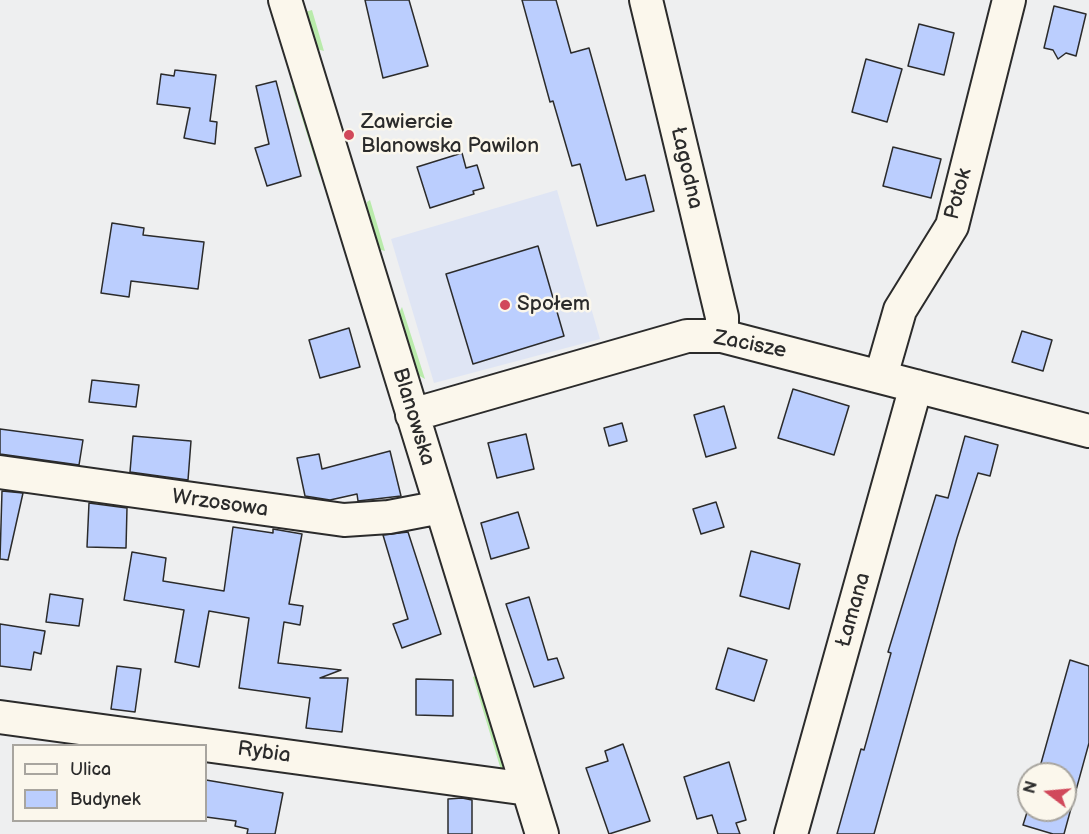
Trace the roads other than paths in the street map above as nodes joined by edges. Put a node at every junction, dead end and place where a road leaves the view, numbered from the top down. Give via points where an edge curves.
1 (285, 0) edge
2 (646, 0) edge
3 (1008, 0) edge
4 (722, 336) junction
5 (880, 376) junction
6 (916, 386) junction
7 (412, 415) junction
8 (1089, 431) edge
9 (0, 472) edge
10 (441, 507) junction
11 (0, 717) edge
12 (198, 744) edge
13 (207, 745) edge
14 (528, 789) junction
15 (542, 834) edge
16 (791, 834) edge

1 - 7 street, Blanowska
2 - 4 street, Łagodna via 722,317
3 - 5 street, Potok via 952,226 900,310
4 - 5 street, Zacisze
4 - 7 street, Zacisze via 687,336
5 - 6 street, Zacisze
6 - 8 street, Zacisze
6 - 16 street, Łamana
7 - 10 street, Blanowska
9 - 10 street, Wrzosowa via 344,520 389,517
10 - 14 street, Blanowska
11 - 12 street, Rybia
13 - 14 street, Rybia
14 - 15 street, Blanowska

